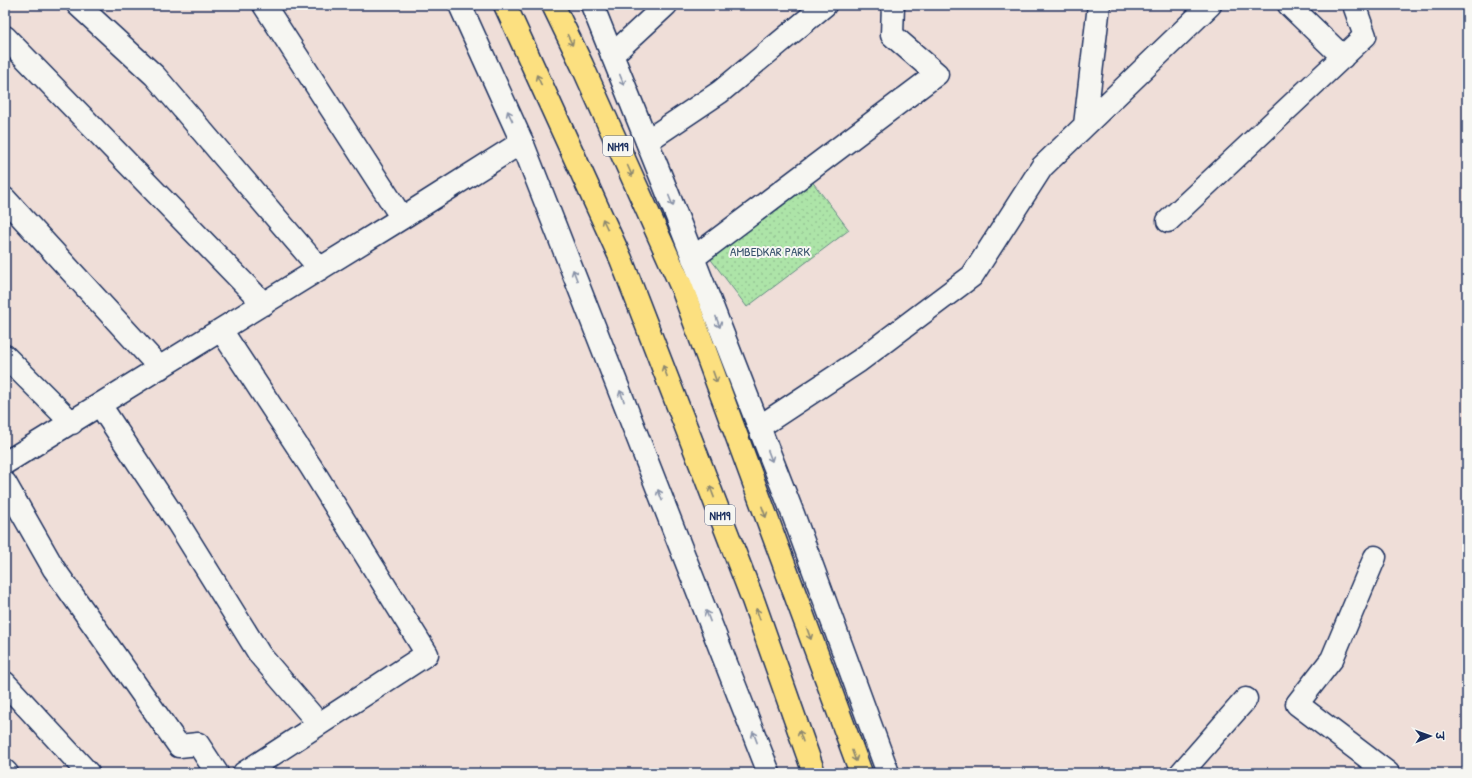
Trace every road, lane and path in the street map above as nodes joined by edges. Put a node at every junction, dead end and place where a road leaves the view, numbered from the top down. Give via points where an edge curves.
1 (78, 5) edge
2 (264, 5) edge
3 (460, 5) edge
4 (505, 5) edge
5 (553, 5) edge
6 (592, 5) edge
7 (666, 5) edge
8 (825, 5) edge
9 (893, 5) edge
10 (1100, 5) edge
11 (1210, 5) edge
12 (1289, 5) edge
13 (1354, 5) edge
14 (5, 37) edge
15 (612, 55) junction
16 (1343, 57) junction
17 (1085, 125) junction
18 (646, 141) junction
19 (522, 142) junction
20 (5, 199) edge
21 (402, 218) junction
22 (1168, 220) dead end
23 (693, 258) junction
24 (320, 269) junction
25 (264, 304) junction
26 (221, 330) junction
27 (5, 356) edge
28 (160, 368) junction
29 (100, 405) junction
30 (72, 423) junction
31 (759, 427) junction
32 (5, 463) edge
33 (5, 483) edge
34 (1375, 557) dead end
35 (5, 684) edge
36 (1246, 698) dead end
37 (319, 724) junction
38 (87, 773) edge
39 (217, 773) edge
40 (244, 773) edge
41 (769, 773) edge
42 (814, 773) edge
43 (861, 773) edge
44 (888, 773) edge
45 (1181, 773) edge
46 (1388, 773) edge

1 - 24 street via 155,76
2 - 21 street
19 -> 3 street
42 -> 4 highway, NH19 via 753,600 621,259
5 -> 43 highway, NH19 via 682,288
6 - 15 street
7 - 15 street
8 - 18 street via 720,92
9 - 23 street via 892,35 937,74
10 - 17 street
11 - 17 street
12 - 16 street
13 - 16 street via 1365,36
14 - 25 street
15 -> 18 street
16 - 22 street
17 - 31 street via 1042,166 972,276 858,361
18 -> 23 street
19 - 21 street
41 -> 19 street
20 - 28 street
21 - 24 street
23 -> 31 street
24 - 25 street
25 - 26 street
26 - 28 street
26 - 37 street via 311,467 427,654
27 - 30 street
28 - 29 street
29 - 30 street
29 - 37 street via 178,522 260,655
30 - 32 street
31 -> 44 street
33 - 39 street via 54,569 178,746 198,744
34 - 46 street via 1332,659 1297,704
35 - 38 street
36 - 45 street
37 - 40 street

